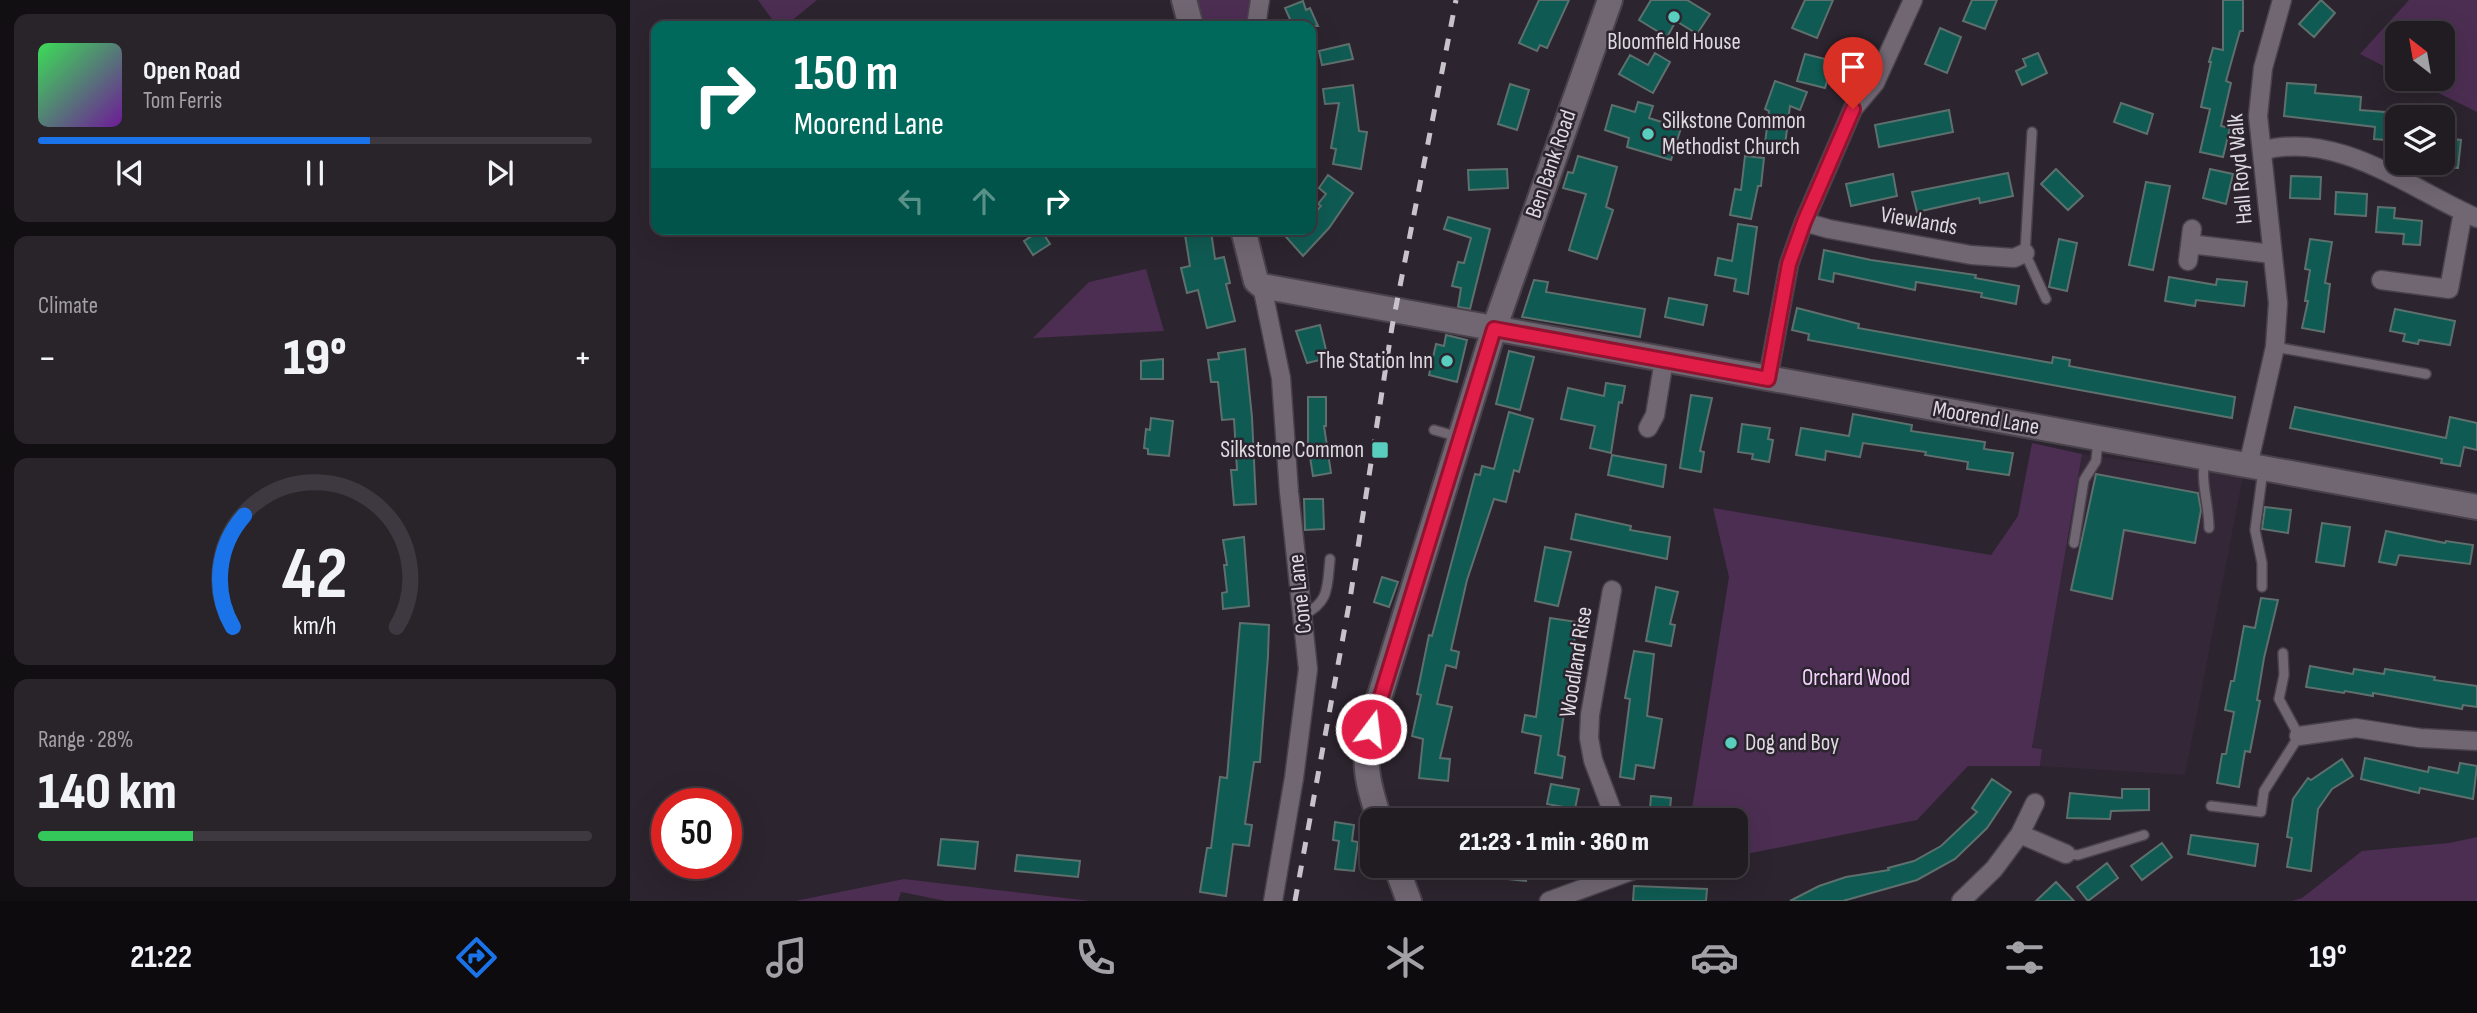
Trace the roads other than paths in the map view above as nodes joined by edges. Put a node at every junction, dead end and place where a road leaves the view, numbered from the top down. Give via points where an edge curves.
1 (1184, 0) edge
2 (1260, 0) edge
3 (1610, 0) edge
4 (1913, 0) edge
5 (2282, 0) edge
6 (1190, 21) edge
7 (1257, 21) edge
8 (2032, 132) dead end
9 (2262, 151) junction
10 (2470, 215) edge
11 (1804, 222) junction
12 (1244, 235) edge
13 (2190, 245) dead end
14 (2025, 253) junction
15 (2272, 254) junction
16 (2381, 280) dead end
17 (1262, 286) junction
18 (2046, 299) dead end
19 (1494, 329) junction
20 (2275, 346) junction
21 (1664, 360) junction
22 (2426, 374) dead end
23 (1768, 379) junction
24 (1648, 428) dead end
25 (1434, 430) dead end
26 (1461, 437) junction
27 (2098, 439) junction
28 (2205, 458) junction
29 (2256, 467) junction
30 (2477, 507) edge
31 (2209, 528) dead end
32 (2074, 542) dead end
33 (1330, 559) dead end
34 (2262, 587) dead end
35 (1612, 590) dead end
36 (1303, 615) junction
37 (2283, 653) dead end
38 (2299, 736) junction
39 (2477, 741) edge
40 (2035, 803) dead end
41 (2211, 806) dead end
42 (1376, 808) edge
43 (1611, 808) edge
44 (2020, 834) junction
45 (2144, 835) dead end
46 (2066, 854) joint
47 (1400, 878) edge
48 (1609, 878) edge
49 (1273, 901) edge
50 (1409, 901) edge
51 (1549, 901) edge
52 (1961, 901) edge

1 - 6 street
2 - 7 street
3 - 19 street, Ben Bank Road
4 - 11 street via 1875,83 1853,109
5 - 9 street, Hall Royd Walk via 2260,90
8 - 14 lane
9 - 10 street via 2278,146 2340,153
9 - 15 street, Hall Royd Walk
10 - 16 street via 2449,289
11 - 14 street, Viewlands via 1971,255 2014,258
11 - 23 street via 1789,264
12 - 17 street, Cone Lane via 1256,281
13 - 15 street, Hall Royd Walk
14 - 18 lane
15 - 20 street, Hall Royd Walk via 2278,303
17 - 19 street
17 - 36 street, Cone Lane via 1281,378
19 - 21 street, Moorend Lane
19 - 26 street, Ben Bank Road
20 - 22 lane
20 - 29 street, Hall Royd Walk
21 - 23 street, Moorend Lane
21 - 24 street via 1655,415
23 - 27 street, Moorend Lane
25 - 26 lane
26 - 42 street, Ben Bank Road via 1371,729 1365,766
27 - 28 street, Moorend Lane
27 - 32 lane via 2096,461 2084,480
28 - 29 street, Moorend Lane
28 - 31 lane via 2202,474
29 - 30 street, Moorend Lane
29 - 34 lane via 2255,530
33 - 36 lane via 1325,597 1318,608
35 - 43 street, Woodland Rise via 1589,738
36 - 49 street, Cone Lane via 1308,669
37 - 38 lane via 2279,699
38 - 39 street via 2356,728
38 - 41 lane via 2264,791 2260,812
40 - 44 street
44 - 46 street
44 - 52 street via 1994,869
45 - 46 lane via 2078,855
47 - 50 street
48 - 51 street

